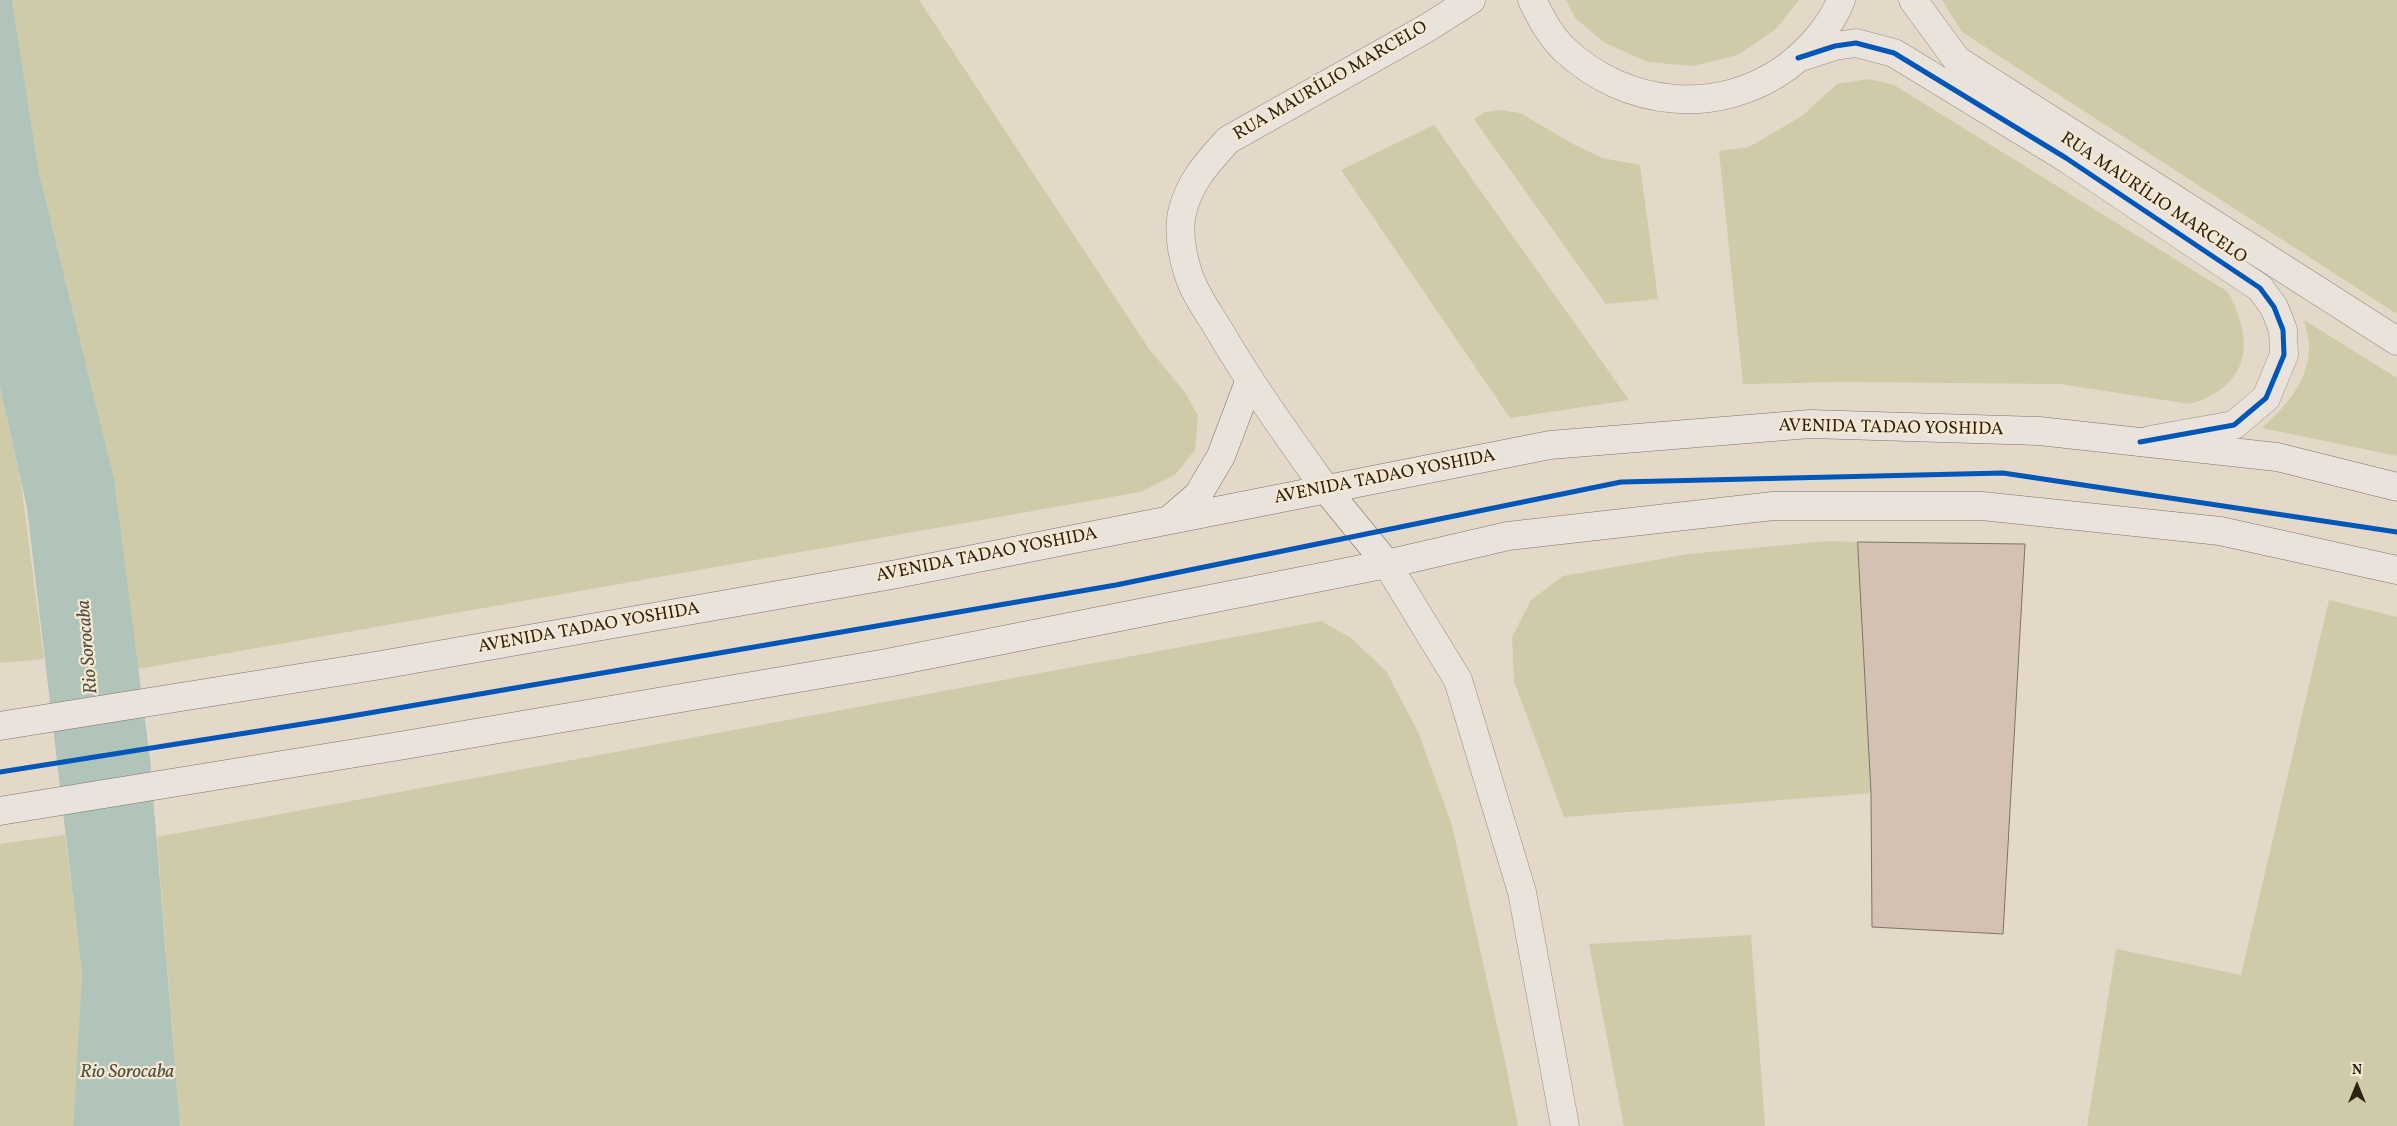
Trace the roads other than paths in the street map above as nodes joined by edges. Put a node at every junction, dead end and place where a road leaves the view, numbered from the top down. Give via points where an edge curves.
1 (1471, 0) edge
2 (1532, 0) edge
3 (1841, 0) edge
4 (1913, 0) edge
5 (1798, 58) junction
6 (2397, 341) edge
7 (1250, 382) junction
8 (2140, 442) junction
9 (2397, 487) edge
10 (1325, 488) junction
11 (1168, 521) junction
12 (1387, 564) junction
13 (2397, 570) edge
14 (0, 726) edge
15 (0, 810) edge
16 (1565, 1126) edge

1 - 7 main road, RUA MAURÍLIO MARCELO via 1228,140 1191,186 1182,213 1181,243 1189,274
2 - 5 main road, RUA MAURÍLIO MARCELO via 1544,24 1564,49 1588,70 1647,96 1704,99 1743,91 1772,77
3 - 5 main road, RUA MAURÍLIO MARCELO via 1821,34
4 - 6 main road, RUA MAURÍLIO MARCELO via 1958,60
5 - 8 main road, RUA MAURÍLIO MARCELO via 1835,46 1856,44 1894,53 2066,158 2260,288 2274,307 2283,330 2284,355 2266,398 2234,425
7 - 10 main road, RUA MAURÍLIO MARCELO
7 - 11 main road via 1221,456 1198,495
8 - 9 main road, AVENIDA TADAO YOSHIDA via 2277,457
8 - 10 main road, AVENIDA TADAO YOSHIDA via 2039,431 1810,424 1550,445 1402,476
10 - 11 main road, AVENIDA TADAO YOSHIDA
10 - 12 main road, RUA MAURÍLIO MARCELO
11 - 14 main road, AVENIDA TADAO YOSHIDA via 897,574 381,665
12 - 13 main road via 1508,536 1773,506 1982,506 2220,531
12 - 15 main road via 887,663
12 - 16 main road, RUA MAURÍLIO MARCELO via 1458,680 1522,892

